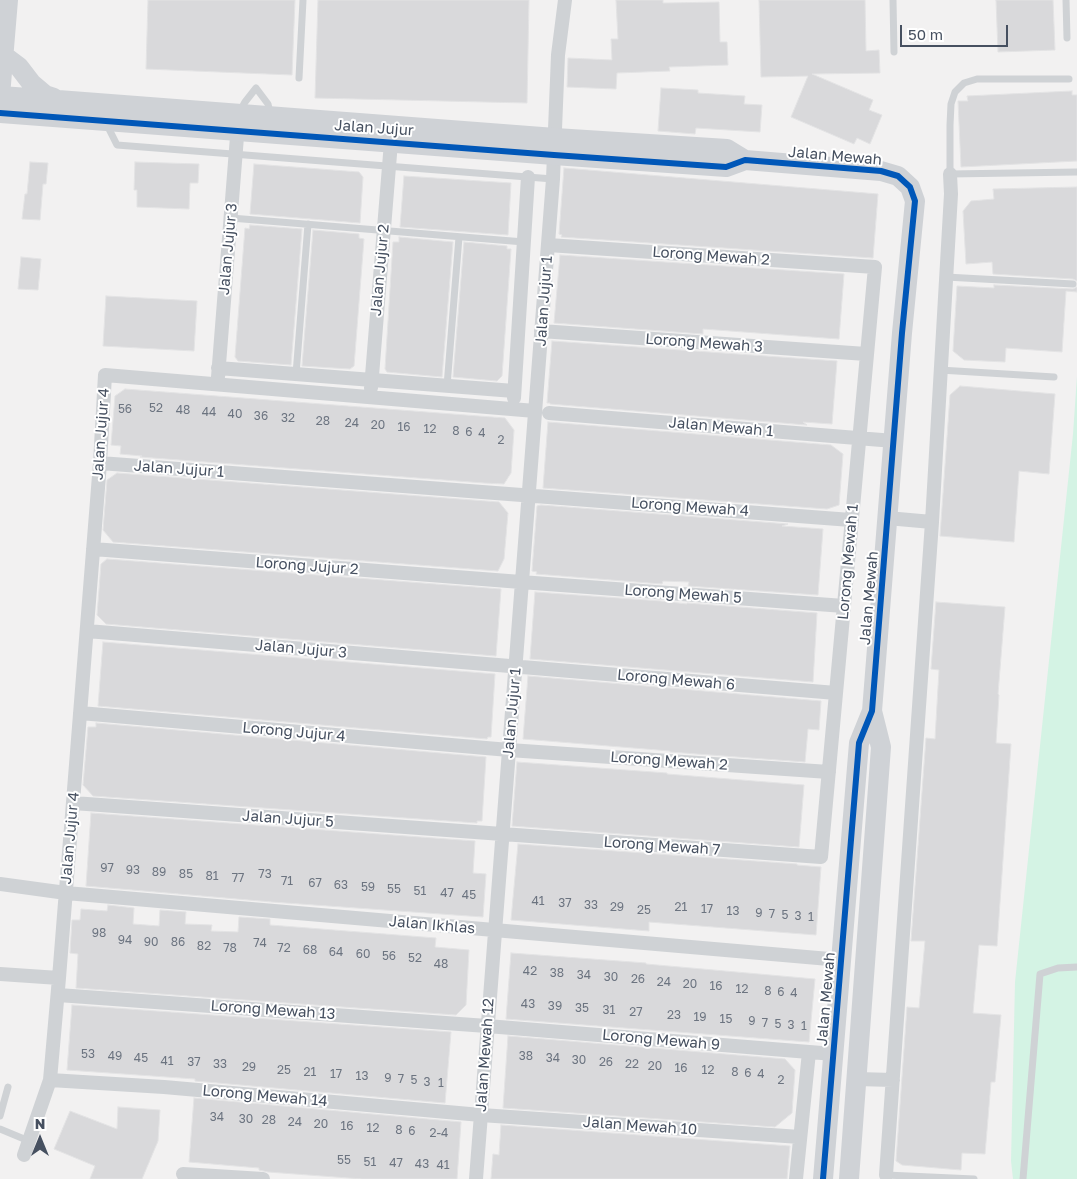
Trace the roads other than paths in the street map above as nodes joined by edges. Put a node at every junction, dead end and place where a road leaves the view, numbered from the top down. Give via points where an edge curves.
1 (8, 0) edge
2 (303, 0) edge
3 (564, 0) edge
4 (893, 0) edge
5 (1066, 0) edge
6 (1067, 38) dead end
7 (894, 52) dead end
8 (3, 55) junction
9 (299, 78) dead end
10 (1069, 79) dead end
11 (0, 96) edge
12 (58, 100) junction
13 (0, 113) edge
14 (108, 120) junction
15 (238, 122) junction
16 (391, 142) junction
17 (554, 146) junction
18 (236, 154) junction
19 (745, 160) joint
20 (389, 166) junction
21 (1077, 172) edge
22 (950, 174) junction
23 (528, 177) junction
24 (553, 179) junction
25 (231, 218) junction
26 (308, 224) junction
27 (384, 230) junction
28 (459, 236) junction
29 (524, 242) junction
30 (548, 245) junction
31 (875, 267) joint
32 (946, 277) junction
33 (1073, 284) dead end
34 (541, 331) junction
35 (866, 354) junction
36 (218, 368) junction
37 (940, 370) junction
38 (296, 374) junction
39 (1054, 377) dead end
40 (372, 380) junction
41 (217, 385) junction
42 (447, 386) junction
43 (514, 391) junction
44 (370, 397) junction
45 (513, 409) junction
46 (535, 411) junction
47 (549, 413) dead end
48 (859, 438) junction
49 (894, 441) junction
50 (100, 463) junction
51 (528, 495) junction
52 (888, 518) junction
53 (851, 520) junction
54 (932, 522) junction
55 (93, 549) junction
56 (522, 582) junction
57 (844, 606) junction
58 (86, 631) junction
59 (515, 666) junction
60 (836, 693) junction
61 (872, 711) junction
62 (80, 713) junction
63 (509, 750) junction
64 (829, 772) junction
65 (73, 803) junction
66 (502, 834) junction
67 (821, 857) joint
68 (0, 884) edge
69 (66, 893) junction
70 (495, 930) junction
71 (841, 960) junction
72 (865, 962) junction
73 (1077, 967) edge
74 (0, 974) edge
75 (59, 978) junction
76 (58, 995) junction
77 (488, 1026) junction
78 (809, 1052) junction
79 (834, 1054) junction
80 (857, 1079) junction
81 (50, 1080) junction
82 (893, 1080) junction
83 (8, 1087) dead end
84 (481, 1115) junction
85 (0, 1116) edge
86 (0, 1129) edge
87 (800, 1137) junction
88 (29, 1141) junction
89 (24, 1155) dead end
90 (183, 1174) dead end
91 (885, 1177) edge
92 (974, 1178) edge
93 (263, 1179) edge
94 (476, 1179) edge
95 (796, 1179) edge
96 (823, 1179) edge
97 (849, 1179) edge
98 (1023, 1179) edge

1 - 8 street
2 - 9 lane
3 - 17 street, Jalan Jujur 1
4 - 7 lane
5 - 6 lane
8 - 11 street
8 - 12 street via 45,95
10 - 22 lane via 977,79 964,83 951,104
11 - 12 street, Jalan Jujur
12 - 15 street, Jalan Jujur
13 - 14 street, Jalan Jujur
14 - 15 street, Jalan Jujur
14 - 18 lane via 118,145
15 - 16 street, Jalan Jujur
15 - 17 street, Jalan Jujur via 271,116
15 - 18 street, Jalan Jujur 3
16 - 17 street, Jalan Jujur
16 - 20 street, Jalan Jujur 2
17 - 19 street, Jalan Jujur via 726,167
17 - 24 street, Jalan Jujur 1
18 - 20 lane
18 - 25 street, Jalan Jujur 3
19 - 49 street, Jalan Mewah via 881,171 898,176 910,187 915,201
20 - 23 lane
20 - 27 street, Jalan Jujur 2
21 - 22 lane
22 - 32 street via 952,194
23 - 24 lane
23 - 29 street
24 - 30 street, Jalan Jujur 1
25 - 26 lane
25 - 36 street, Jalan Jujur 3
26 - 27 lane
26 - 38 lane
27 - 28 lane
27 - 40 street, Jalan Jujur 2
28 - 29 lane
28 - 42 lane
29 - 43 street
30 - 31 street, Lorong Mewah 2
30 - 34 street, Jalan Jujur 1
31 - 35 street, Lorong Mewah 1
32 - 33 lane
32 - 37 street
34 - 35 street, Lorong Mewah 3
34 - 46 street, Jalan Jujur 1
35 - 48 street, Lorong Mewah 1
36 - 38 street
36 - 41 street, Jalan Jujur 3
37 - 39 lane
37 - 54 street
38 - 40 street
40 - 42 street
40 - 44 street, Jalan Jujur 2
41 - 44 street, Jalan Jujur 4
41 - 50 street, Jalan Jujur 4 via 105,375
42 - 43 street
43 - 45 street
44 - 45 street, Jalan Jujur 4
45 - 46 street, Jalan Jujur 4
46 - 51 street, Jalan Jujur 1
47 - 48 street, Jalan Mewah 1
48 - 49 street, Jalan Mewah 1
48 - 53 street, Lorong Mewah 1
49 - 52 street, Jalan Mewah
50 - 51 street, Jalan Jujur 1
50 - 55 street, Jalan Jujur 4
51 - 53 street, Lorong Mewah 4
51 - 56 street, Jalan Jujur 1
52 - 54 street
52 - 61 street, Jalan Mewah
53 - 57 street, Lorong Mewah 1
54 - 82 street
55 - 56 street, Lorong Jujur 2
55 - 58 street, Jalan Jujur 4
56 - 57 street, Lorong Mewah 5
56 - 59 street, Jalan Jujur 1
57 - 60 street, Lorong Mewah 1
58 - 59 street, Jalan Jujur 3
58 - 62 street, Jalan Jujur 4
59 - 60 street, Lorong Mewah 6
59 - 63 street, Jalan Jujur 1
60 - 64 street, Lorong Mewah 1
61 - 71 street, Jalan Mewah via 859,742
61 - 72 street, Jalan Mewah via 881,747
62 - 63 street, Lorong Jujur 4
62 - 65 street, Jalan Jujur 4
63 - 64 street, Lorong Mewah 2
63 - 66 street, Jalan Jujur 1
64 - 67 street, Lorong Mewah 1
65 - 66 street, Jalan Jujur 5
65 - 69 street, Jalan Jujur 4
66 - 67 street, Lorong Mewah 7
66 - 70 street, Jalan Jujur 1
68 - 69 street, Jalan Ikhlas
69 - 70 street, Jalan Ikhlas
69 - 75 street
70 - 71 street, Jalan Ikhlas
70 - 77 street, Jalan Mewah 12
71 - 72 street, Jalan Ikhlas
71 - 79 street, Jalan Mewah
72 - 80 street, Jalan Mewah
73 - 98 lane via 1058,968 1040,974
74 - 75 street
75 - 76 street
76 - 77 street, Lorong Mewah 13
76 - 81 street
77 - 78 street, Lorong Mewah 9
77 - 84 street, Jalan Mewah 12
78 - 79 street, Lorong Mewah 9
78 - 87 street
79 - 96 street, Jalan Mewah
80 - 82 street
80 - 97 street, Jalan Mewah
81 - 84 street, Lorong Mewah 14
81 - 88 street
82 - 91 street
83 - 85 lane
84 - 87 street, Jalan Mewah 10
84 - 94 street, Jalan Mewah 12
86 - 88 lane
87 - 95 street
88 - 89 street
90 - 93 street
91 - 92 lane

